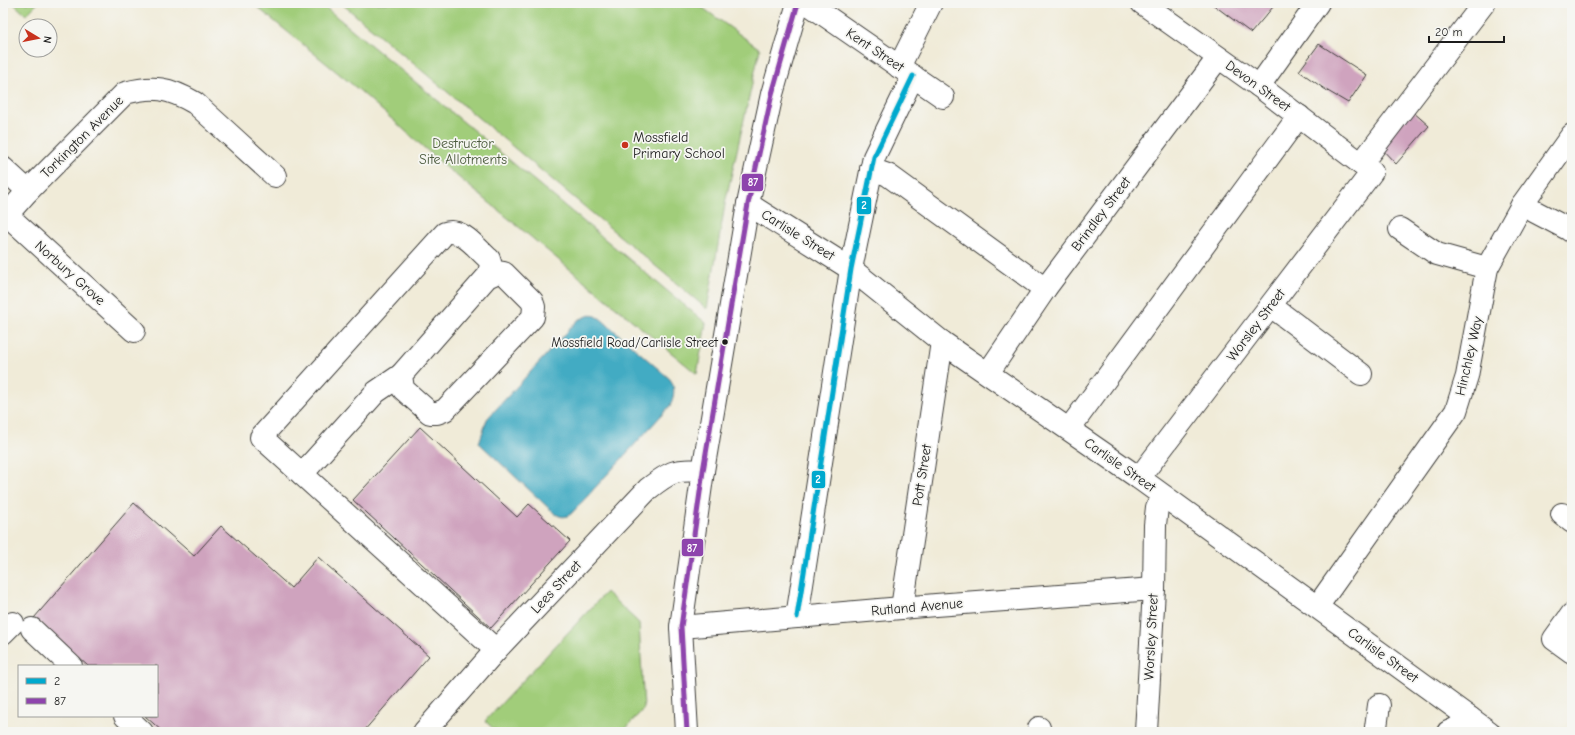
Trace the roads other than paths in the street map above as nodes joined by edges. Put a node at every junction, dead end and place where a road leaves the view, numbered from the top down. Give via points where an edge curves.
1 (798, 3) edge
2 (807, 3) edge
3 (931, 3) edge
4 (1142, 3) edge
5 (1318, 3) edge
6 (1484, 3) edge
7 (1218, 58) junction
8 (906, 71) junction
9 (1259, 86) junction
10 (943, 96) dead end
11 (1299, 116) junction
12 (1572, 135) edge
13 (3, 168) edge
14 (1367, 168) junction
15 (871, 169) junction
16 (275, 176) dead end
17 (28, 190) junction
18 (748, 204) junction
19 (1522, 205) junction
20 (5, 217) edge
21 (1400, 229) dead end
22 (1572, 232) edge
23 (1487, 268) junction
24 (851, 269) junction
25 (487, 277) junction
26 (1045, 289) junction
27 (1271, 306) junction
28 (134, 331) dead end
29 (942, 342) junction
30 (988, 373) junction
31 (1361, 374) dead end
32 (401, 375) junction
33 (1069, 428) junction
34 (704, 471) junction
35 (302, 474) junction
36 (1139, 478) junction
37 (1164, 497) junction
38 (1154, 589) junction
39 (1318, 607) junction
40 (902, 608) junction
41 (1572, 614) edge
42 (797, 618) junction
43 (681, 627) junction
44 (16, 628) edge
45 (496, 650) junction
46 (1572, 652) edge
47 (70, 665) edge
48 (1379, 705) dead end
49 (126, 717) edge
50 (1470, 718) junction
51 (142, 732) edge
52 (424, 732) edge
53 (687, 732) edge
54 (1146, 732) edge
55 (1378, 732) edge
56 (1448, 732) edge
57 (1489, 732) edge

1 - 18 street via 772,94
2 - 8 street, Kent Street
3 - 8 street
4 - 7 street, Devon Street
5 - 9 street
6 - 14 street, Worsley Street
7 - 9 street, Devon Street
7 - 26 street, Brindley Street
8 - 10 street, Kent Street
8 - 15 street
9 - 11 street, Devon Street
11 - 14 street, Devon Street
11 - 33 street
12 - 19 street, Hinchley Way
13 - 17 street
14 - 27 street, Worsley Street
15 - 24 street
15 - 26 street via 888,175
16 - 17 street, Torkington Avenue via 195,103 174,92 143,88 125,93
17 - 20 street, Torkington Avenue
18 - 24 street, Carlisle Street
18 - 34 street
19 - 22 street
19 - 23 street, Hinchley Way
20 - 28 street, Norbury Grove
21 - 23 street via 1437,254
23 - 39 street, Hinchley Way via 1467,376 1456,411
24 - 29 street, Carlisle Street
24 - 42 street
25 - 32 street
25 - 32 street via 498,272 504,273 532,301 533,317 445,410 430,413 403,389
25 - 35 street via 491,264 489,259 461,234 454,231 445,234 261,437
26 - 30 street, Brindley Street
27 - 31 street
27 - 36 street, Worsley Street
29 - 30 street, Carlisle Street
29 - 40 street, Pott Street
30 - 33 street, Carlisle Street
32 - 35 street via 376,392
33 - 36 street, Carlisle Street
34 - 43 street
34 - 45 street, Lees Street via 678,470 664,476 648,489
35 - 45 street
36 - 37 street, Carlisle Street
37 - 38 street, Worsley Street via 1157,507 1155,525
37 - 39 street, Carlisle Street
38 - 40 street, Rutland Avenue
38 - 54 street, Worsley Street
39 - 50 street, Carlisle Street
40 - 42 street, Rutland Avenue
41 - 46 street via 1554,639
42 - 43 street, Rutland Avenue
43 - 53 street
44 - 47 street
45 - 52 street, Lees Street
48 - 55 street via 1376,727
49 - 51 street
50 - 56 street
50 - 57 street, Carlisle Street

